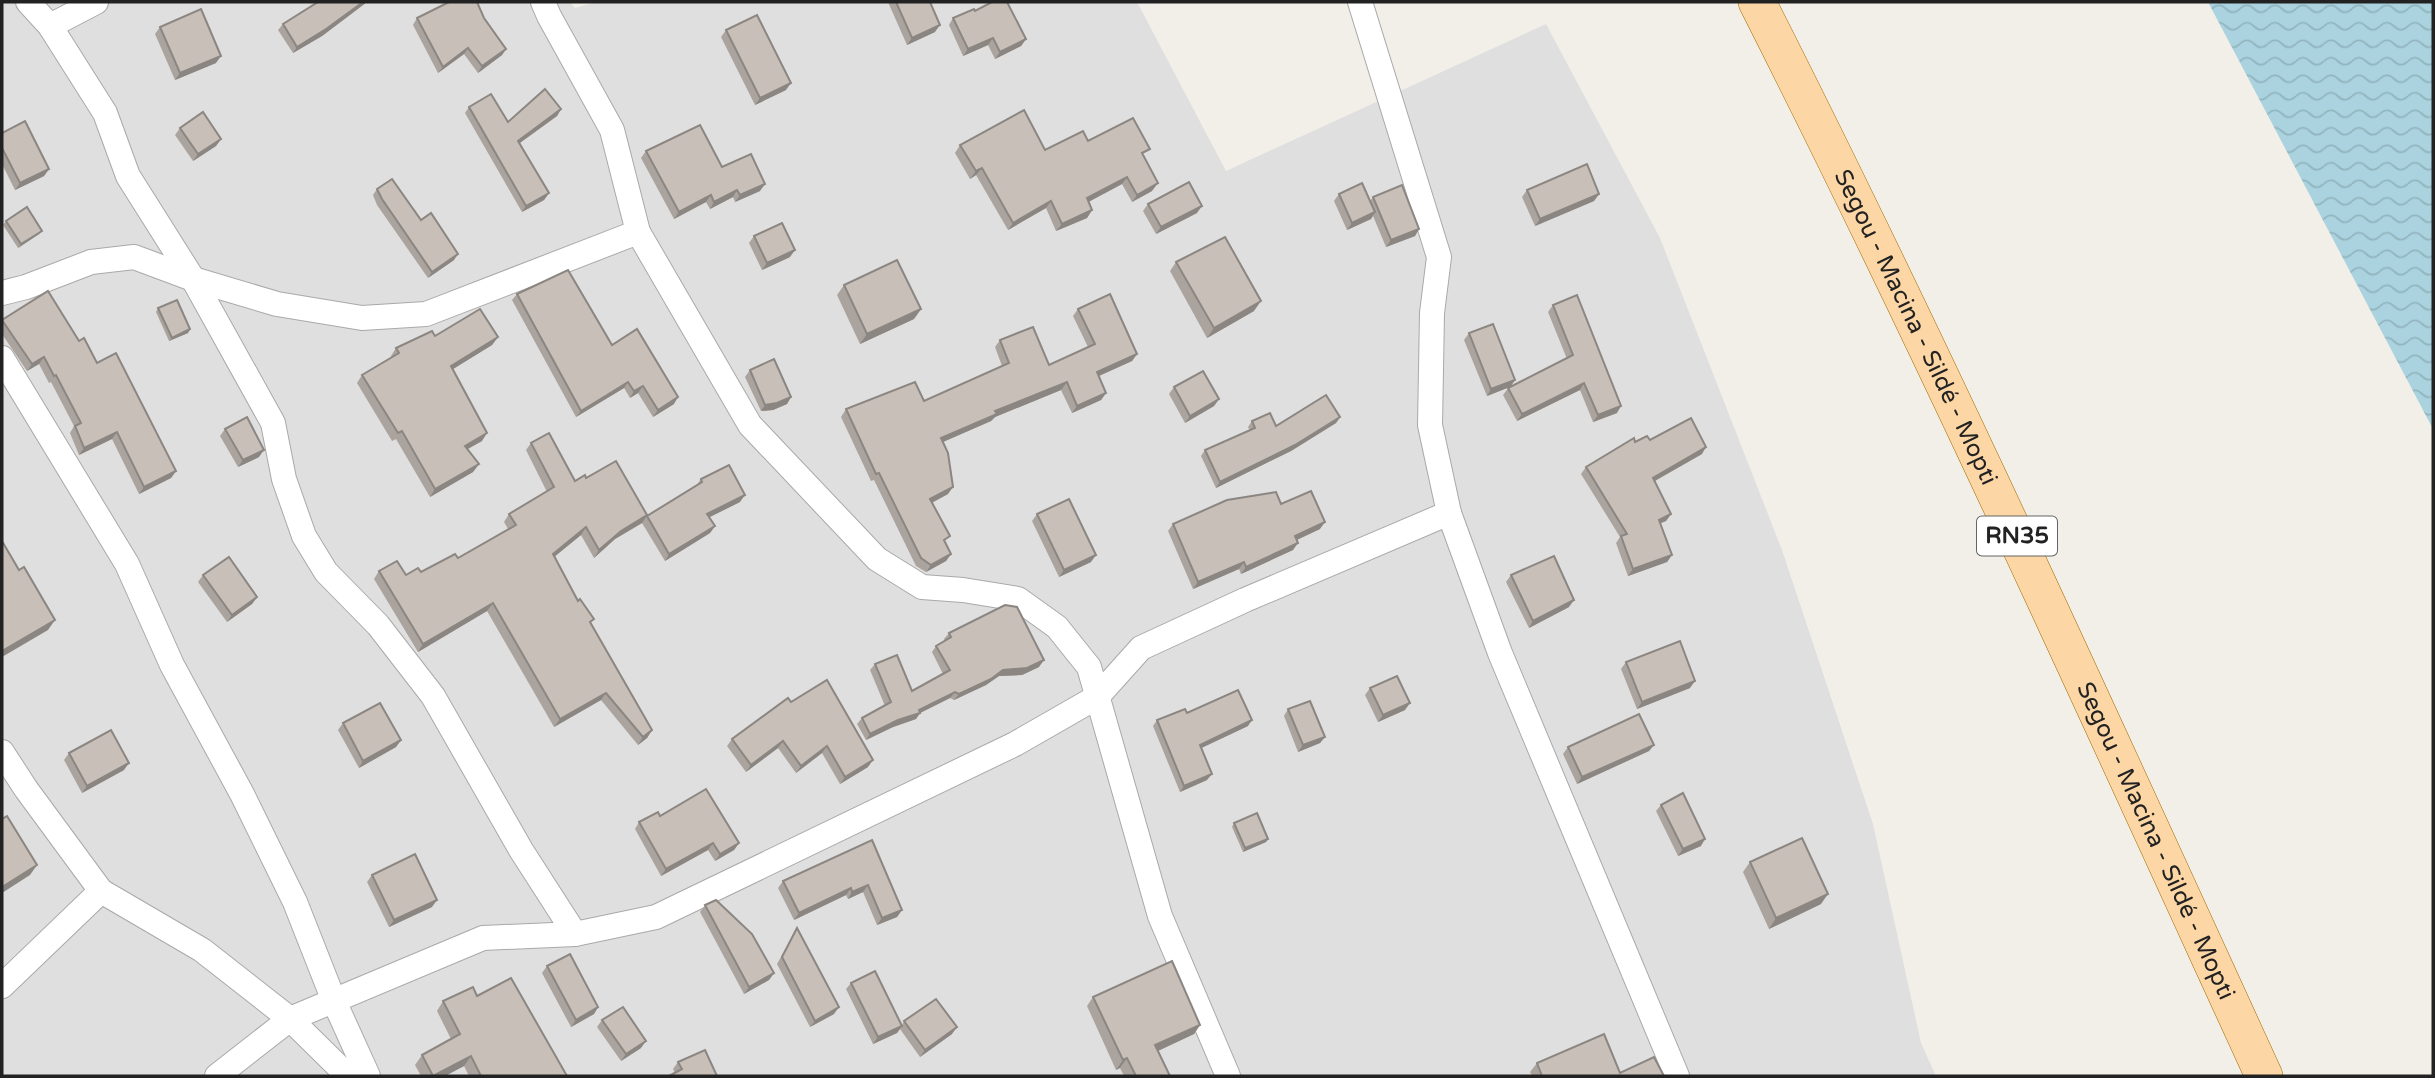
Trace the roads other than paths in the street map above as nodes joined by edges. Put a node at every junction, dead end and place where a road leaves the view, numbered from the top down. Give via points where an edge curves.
1 (28, 2) edge
2 (96, 2) edge
3 (543, 2) edge
4 (1360, 2) edge
5 (1758, 2) edge
6 (50, 26) junction
7 (638, 232) junction
8 (193, 279) junction
9 (2, 293) edge
10 (2, 358) edge
11 (1449, 513) junction
12 (1097, 697) junction
13 (2, 752) edge
14 (101, 891) junction
15 (575, 934) junction
16 (2, 986) edge
17 (334, 1001) junction
18 (290, 1019) junction
19 (217, 1076) edge
20 (348, 1076) edge
21 (368, 1076) edge
22 (1228, 1076) edge
23 (1677, 1076) edge
24 (2264, 1076) edge

1 - 6 street
2 - 6 street
3 - 7 street via 612,130
4 - 11 street via 1439,257 1432,313 1430,425
5 - 24 main road, Segou - Macina - Sildé - Mopti / RN35 via 2017,536
6 - 8 street via 105,113 128,176
7 - 8 street via 426,314 362,318 277,304
7 - 12 street via 750,425 877,559 922,587 1018,599 1057,627 1089,667
8 - 9 street via 134,257 91,262
8 - 15 street via 273,423 284,479 304,536 326,572 378,625 433,696
10 - 17 street via 127,564 172,665 295,902
11 - 12 street via 1141,648
11 - 23 street via 1500,653
12 - 15 street via 1015,744 656,917
12 - 22 street via 1160,916
13 - 14 street
14 - 16 street
14 - 18 street via 202,950
15 - 17 street via 484,938
17 - 18 street
17 - 21 street
18 - 19 street
18 - 20 street

